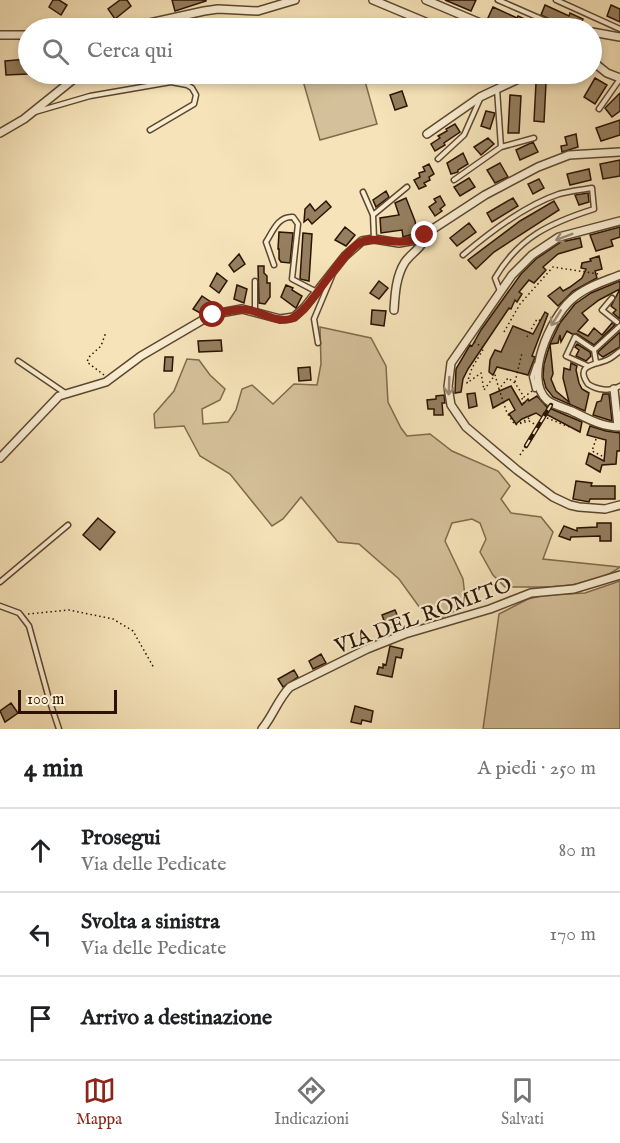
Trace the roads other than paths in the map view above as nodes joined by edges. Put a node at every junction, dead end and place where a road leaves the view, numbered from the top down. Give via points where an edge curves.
1 (295, 0) edge
2 (373, 0) edge
3 (426, 0) edge
4 (498, 0) edge
5 (556, 0) edge
6 (187, 15) junction
7 (173, 18) edge
8 (183, 18) edge
9 (416, 18) edge
10 (468, 18) edge
11 (539, 18) edge
12 (596, 18) edge
13 (602, 21) edge
14 (620, 29) edge
15 (602, 34) edge
16 (0, 35) edge
17 (18, 35) edge
18 (620, 37) edge
19 (602, 69) edge
20 (620, 79) edge
21 (67, 84) edge
22 (158, 84) edge
23 (184, 84) edge
24 (508, 84) edge
25 (497, 89) junction
26 (480, 97) junction
27 (599, 109) dead end
28 (31, 113) junction
29 (150, 130) dead end
30 (0, 133) edge
31 (427, 134) dead end
32 (534, 138) dead end
33 (501, 147) junction
34 (620, 152) edge
35 (438, 159) dead end
36 (454, 180) dead end
37 (407, 187) dead end
38 (363, 192) dead end
39 (374, 215) junction
40 (620, 221) edge
41 (425, 235) junction
42 (374, 240) junction
43 (463, 255) dead end
44 (274, 265) dead end
45 (336, 267) junction
46 (620, 275) edge
47 (255, 281) dead end
48 (501, 291) junction
49 (317, 292) junction
50 (612, 298) dead end
51 (394, 310) dead end
52 (255, 311) junction
53 (619, 323) edge
54 (618, 331) edge
55 (318, 343) dead end
56 (544, 344) junction
57 (594, 350) junction
58 (620, 351) edge
59 (18, 361) dead end
60 (596, 362) junction
61 (588, 366) junction
62 (617, 387) edge
63 (535, 389) road end
64 (65, 393) junction
65 (619, 427) edge
66 (0, 458) edge
67 (620, 505) edge
68 (68, 525) dead end
69 (620, 575) edge
70 (0, 582) edge
71 (0, 606) edge
72 (59, 729) edge
73 (262, 729) edge

1 - 6 street via 258,11 218,9
2 - 9 street
3 - 10 street
4 - 11 lane
5 - 12 lane
6 - 7 street
6 - 8 street
13 - 14 lane
15 - 18 street
16 - 17 street
19 - 20 street
20 - 27 lane
21 - 28 street
22 - 28 lane via 90,96
23 - 29 lane via 196,95 194,104
24 - 25 street
25 - 26 street
25 - 33 lane
26 - 31 street
26 - 35 lane via 464,135
28 - 30 street
32 - 33 lane
33 - 36 lane
34 - 41 street via 569,155 538,167 485,195
37 - 39 lane
38 - 39 lane
39 - 42 lane
40 -> 48 street via 560,237 532,255
41 - 42 street via 399,243
41 - 51 street via 422,245 400,272
42 - 45 street via 357,244
43 - 48 lane via 510,220 547,200 592,188 594,209 559,220 531,235 503,264 495,278
44 - 49 lane via 266,242 280,221 293,218 298,224 292,279
45 - 49 street
45 - 55 lane via 314,320
46 -> 56 street via 587,288 570,300
47 - 52 lane
48 -> 67 street via 451,363 448,387 454,411 466,427 553,497 579,507 605,509
49 - 52 street via 290,319
50 - 53 lane via 602,310
52 - 64 street via 238,310 207,318 141,356 110,380
53 - 54 lane
54 - 57 lane
56 - 63 lane via 532,377
56 - 65 street via 537,376 548,402 598,423
57 - 60 lane
57 - 61 lane via 575,337 566,356
58 - 60 lane via 606,361
59 - 64 lane
60 - 61 lane
61 - 62 lane via 584,374 588,384 601,389
62 - 65 street
64 - 66 street
68 - 70 lane
69 - 73 street, VIA DEL ROMITO via 579,588 531,593 378,644 293,686
71 - 72 lane via 19,613 28,623

